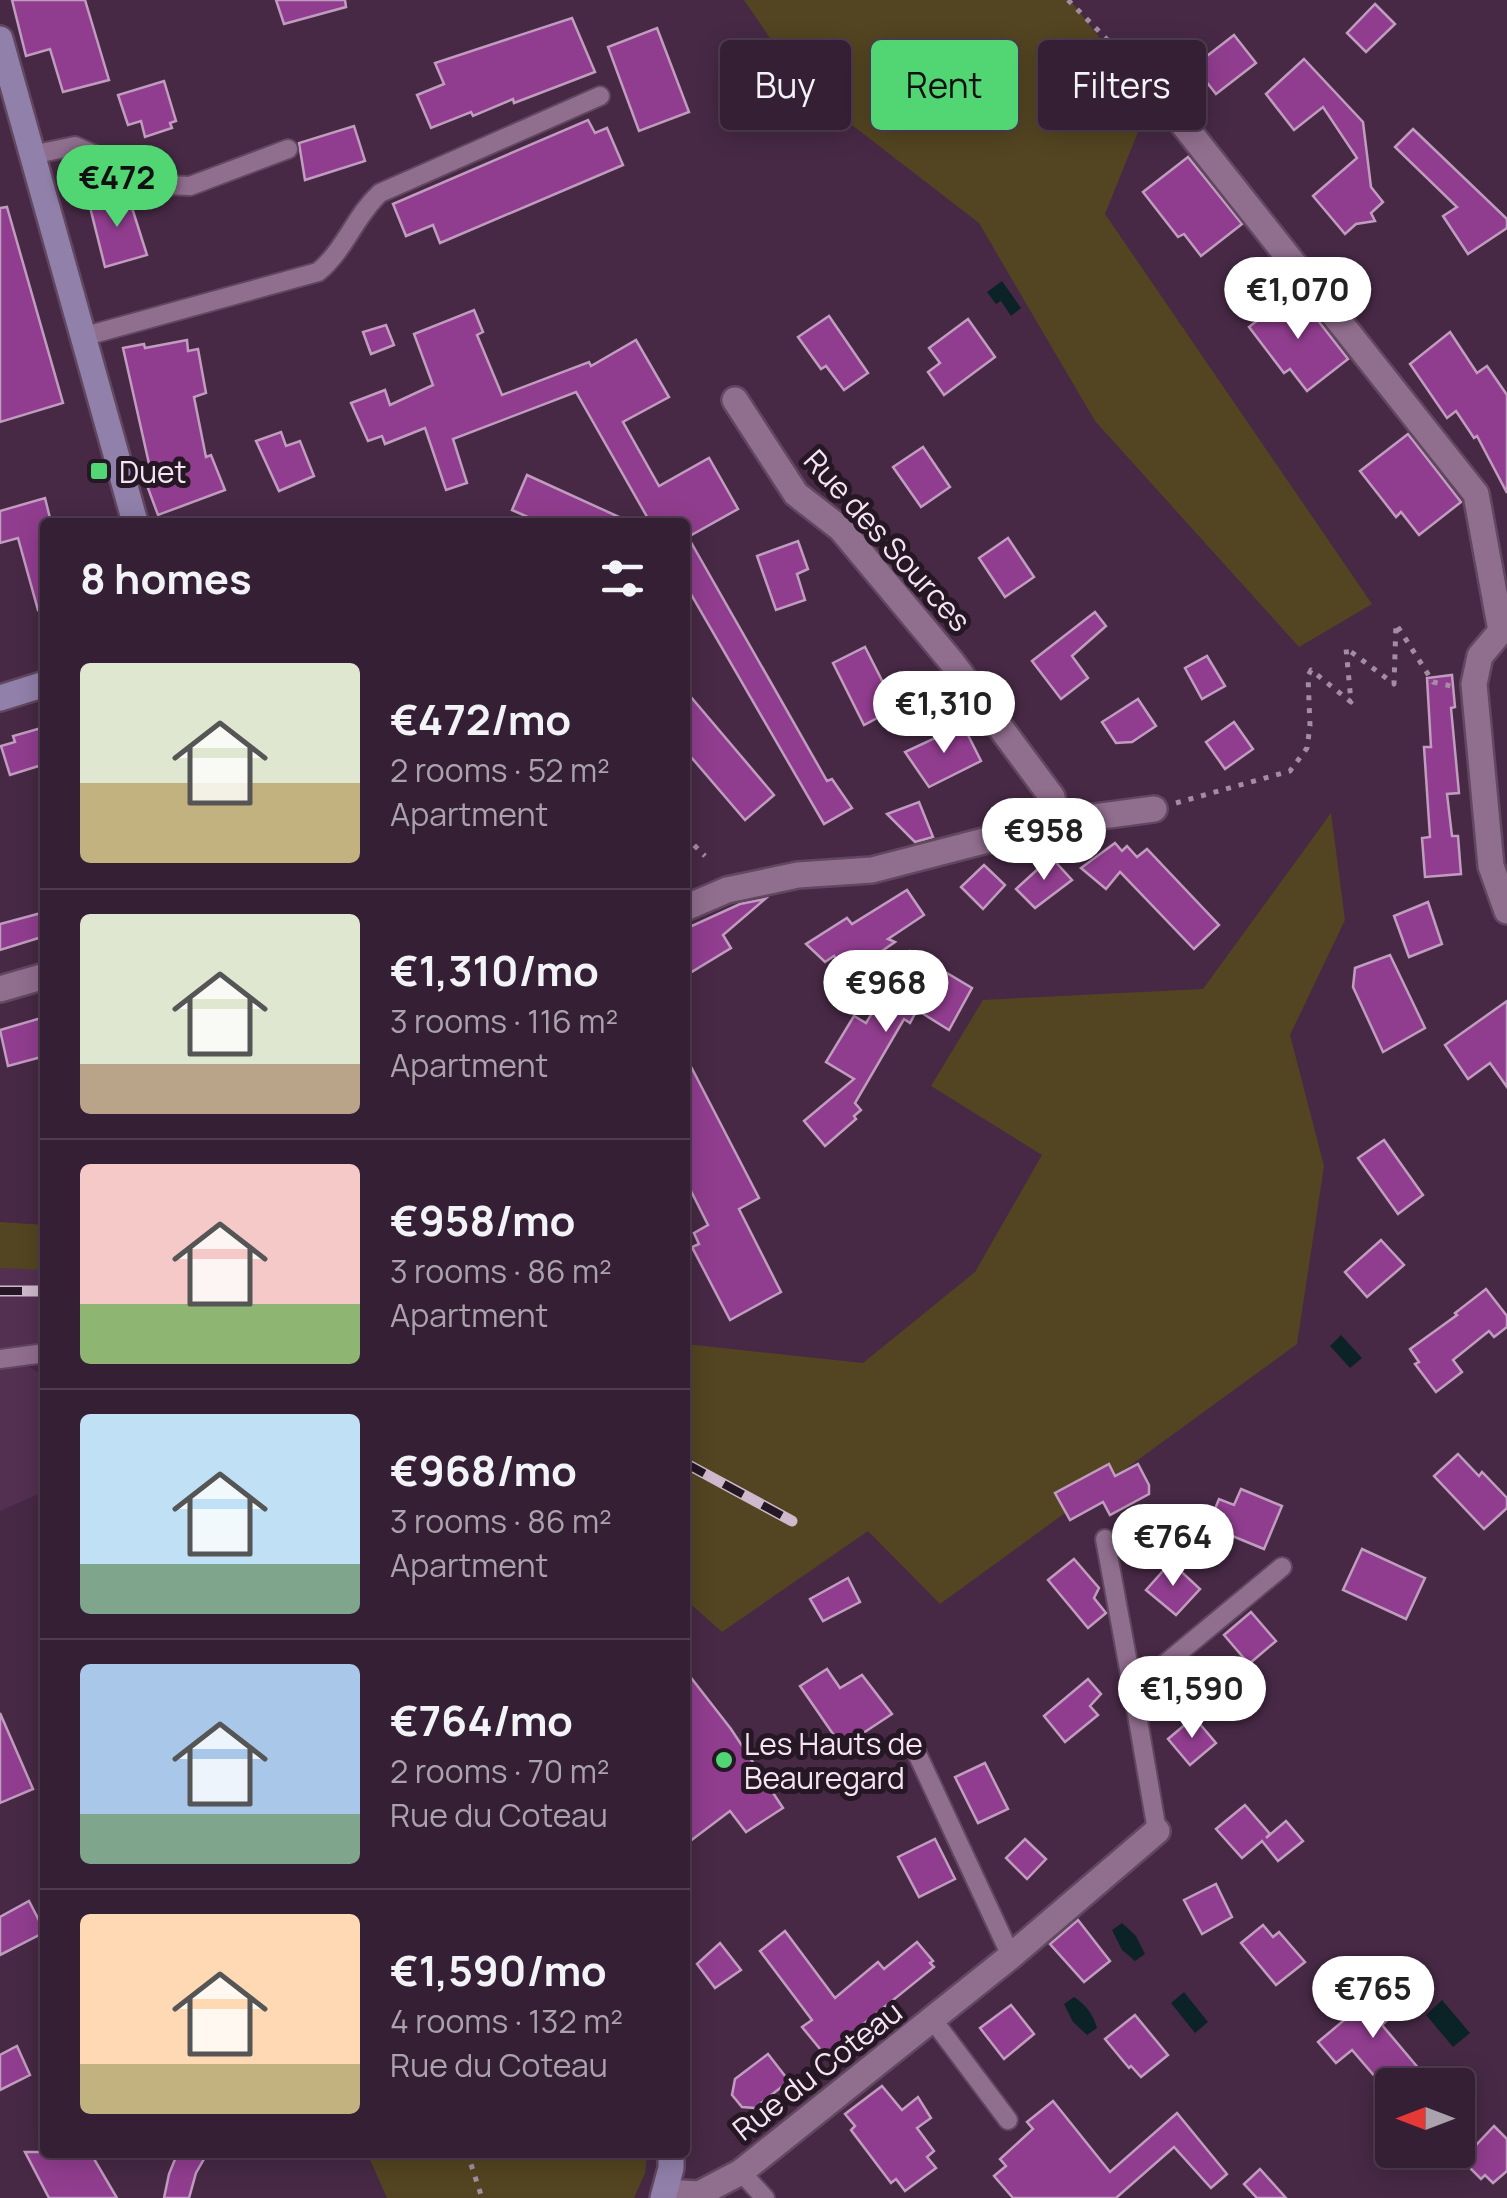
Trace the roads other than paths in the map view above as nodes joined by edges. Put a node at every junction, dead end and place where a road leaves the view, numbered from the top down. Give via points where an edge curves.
1 (0, 39) edge
2 (600, 96) dead end
3 (1188, 130) edge
4 (288, 149) dead end
5 (31, 154) junction
6 (82, 337) junction
7 (735, 400) dead end
8 (135, 518) edge
9 (1504, 633) edge
10 (40, 686) edge
11 (0, 698) edge
12 (1154, 809) road end
13 (1057, 822) junction
14 (690, 906) edge
15 (1507, 910) edge
16 (40, 977) edge
17 (0, 989) edge
18 (40, 1354) edge
19 (0, 1359) edge
20 (1105, 1539) dead end
21 (1282, 1567) dead end
22 (1132, 1685) junction
23 (914, 1747) dead end
24 (1157, 1831) joint
25 (1011, 1956) junction
26 (933, 2020) junction
27 (1008, 2120) dead end
28 (671, 2158) edge
29 (742, 2172) junction
30 (664, 2195) edge
31 (765, 2198) edge

1 - 5 street
2 - 6 lane via 380,193 318,272
3 - 9 street via 1476,494
4 - 5 lane via 178,188 75,146
5 - 6 street
6 - 8 street
7 - 13 street, Rue des Sources via 796,494 841,529 951,661 1052,797
9 - 15 street via 1480,656 1474,684 1491,866
10 - 11 street
12 - 13 street
13 - 14 street via 872,870 798,875 727,890
16 - 17 street
18 - 19 lane
20 - 22 lane, Rue du Coteau
21 - 22 lane
22 - 24 lane, Rue du Coteau
23 - 25 lane
24 - 25 street, Rue du Coteau
25 - 26 street, Rue du Coteau
26 - 27 lane, Rue du Coteau
26 - 29 street, Rue du Coteau
28 - 30 street
29 - 30 street, Rue du Coteau via 699,2194
29 - 31 lane, Rue du Coteau

